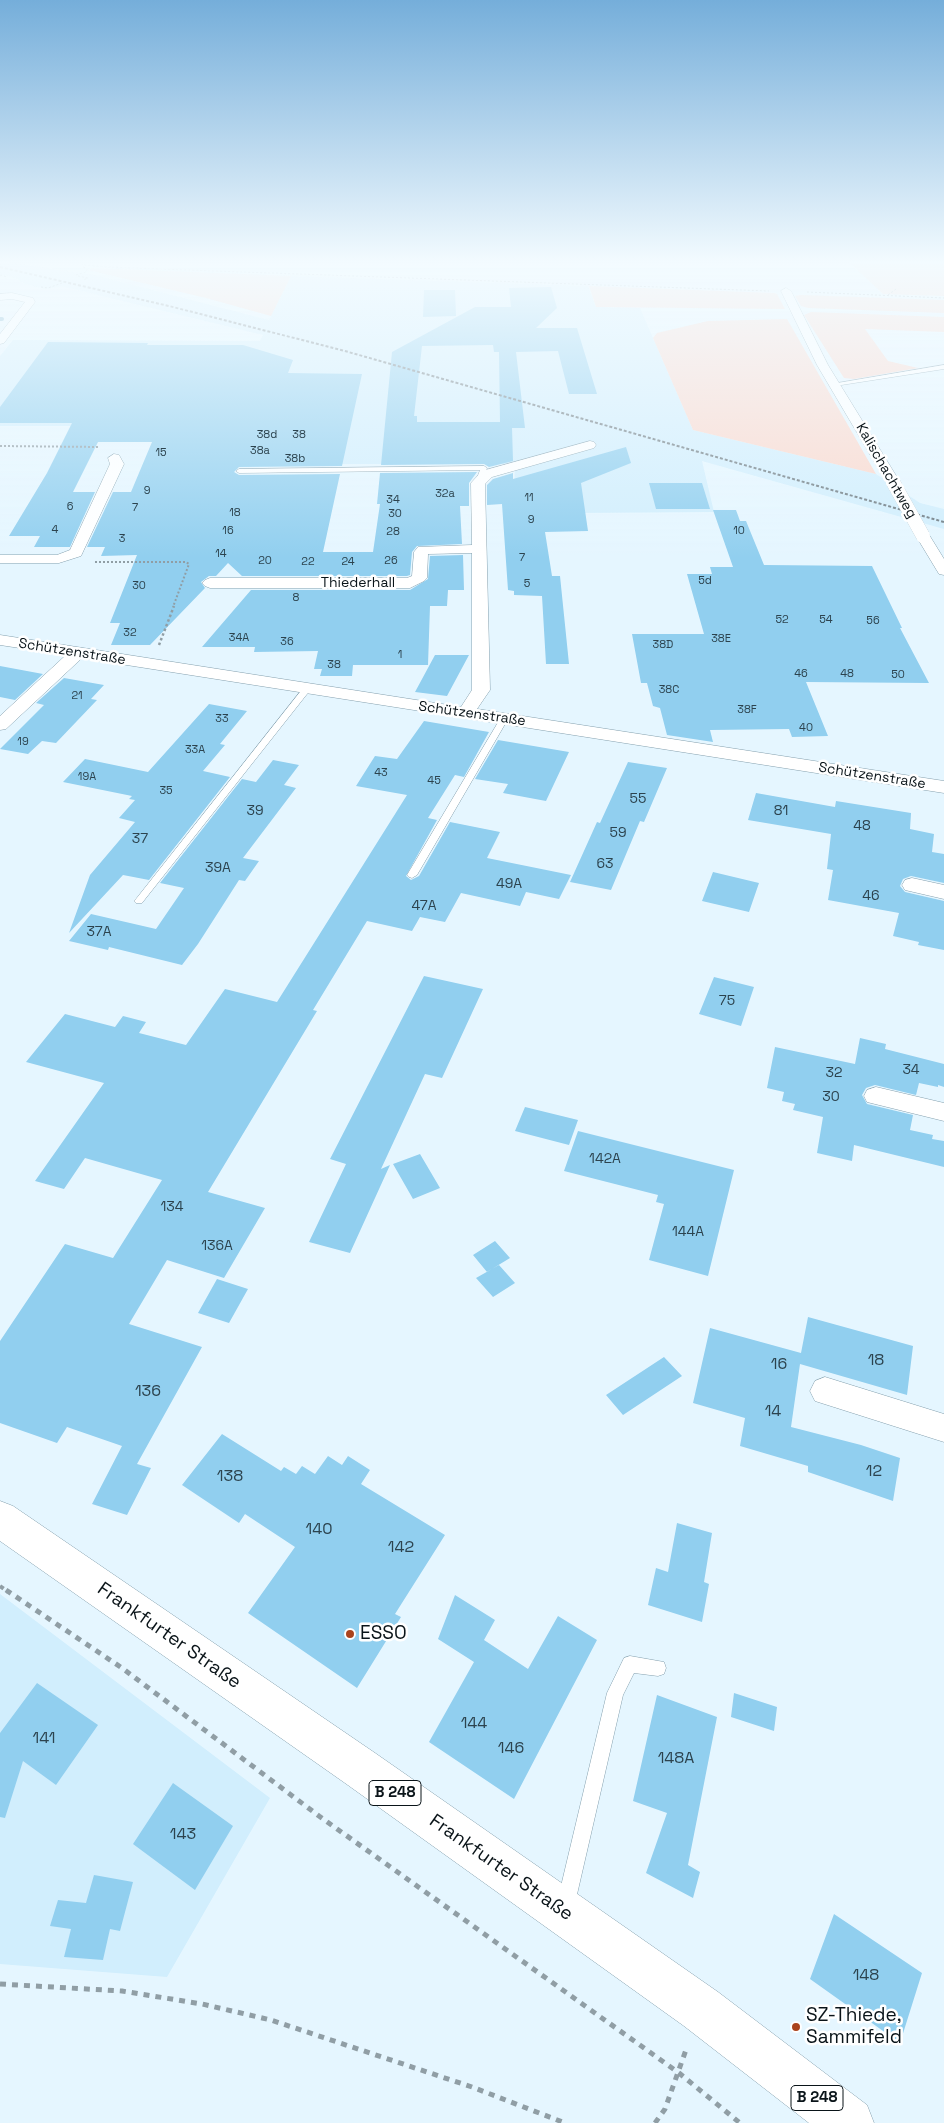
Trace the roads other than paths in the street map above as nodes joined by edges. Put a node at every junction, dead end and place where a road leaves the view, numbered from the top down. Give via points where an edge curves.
1 (822, 360) edge
2 (944, 367) edge
3 (835, 384) junction
4 (590, 445) dead end
5 (114, 458) road end
6 (238, 471) dead end
7 (479, 481) junction
8 (479, 549) junction
9 (0, 559) edge
10 (944, 571) edge
11 (210, 583) dead end
12 (0, 640) edge
13 (78, 653) junction
14 (307, 689) junction
15 (466, 713) junction
16 (504, 719) junction
17 (0, 725) edge
18 (944, 787) edge
19 (412, 875) dead end
20 (912, 885) dead end
21 (944, 892) edge
22 (139, 901) dead end
23 (876, 1096) dead end
24 (944, 1112) edge
25 (825, 1391) dead end
26 (944, 1428) edge
27 (0, 1519) edge
28 (658, 1668) dead end
29 (564, 1912) junction
30 (849, 2123) edge

1 - 3 street, Kalischachtweg
2 - 3 lane
3 - 10 street, Kalischachtweg, bridge
4 - 7 street via 487,474
5 - 9 street via 117,464 77,551 68,557
6 - 7 lane via 484,468
7 - 8 street
8 - 11 street, Thiederhall via 423,550 420,552 419,578 410,583
8 - 15 street via 481,690
12 - 13 street, Schützenstraße
13 - 14 street, Schützenstraße
13 - 17 street
14 - 15 street, Schützenstraße
14 - 22 lane
15 - 16 street, Schützenstraße
16 - 18 street, Schützenstraße
16 - 19 lane
20 - 21 street
23 - 24 street
25 - 26 street
27 - 29 main road, Frankfurter Straße / B 248
28 - 29 lane via 630,1664 615,1693
29 - 30 main road, Frankfurter Straße / B 248 via 700,2008

